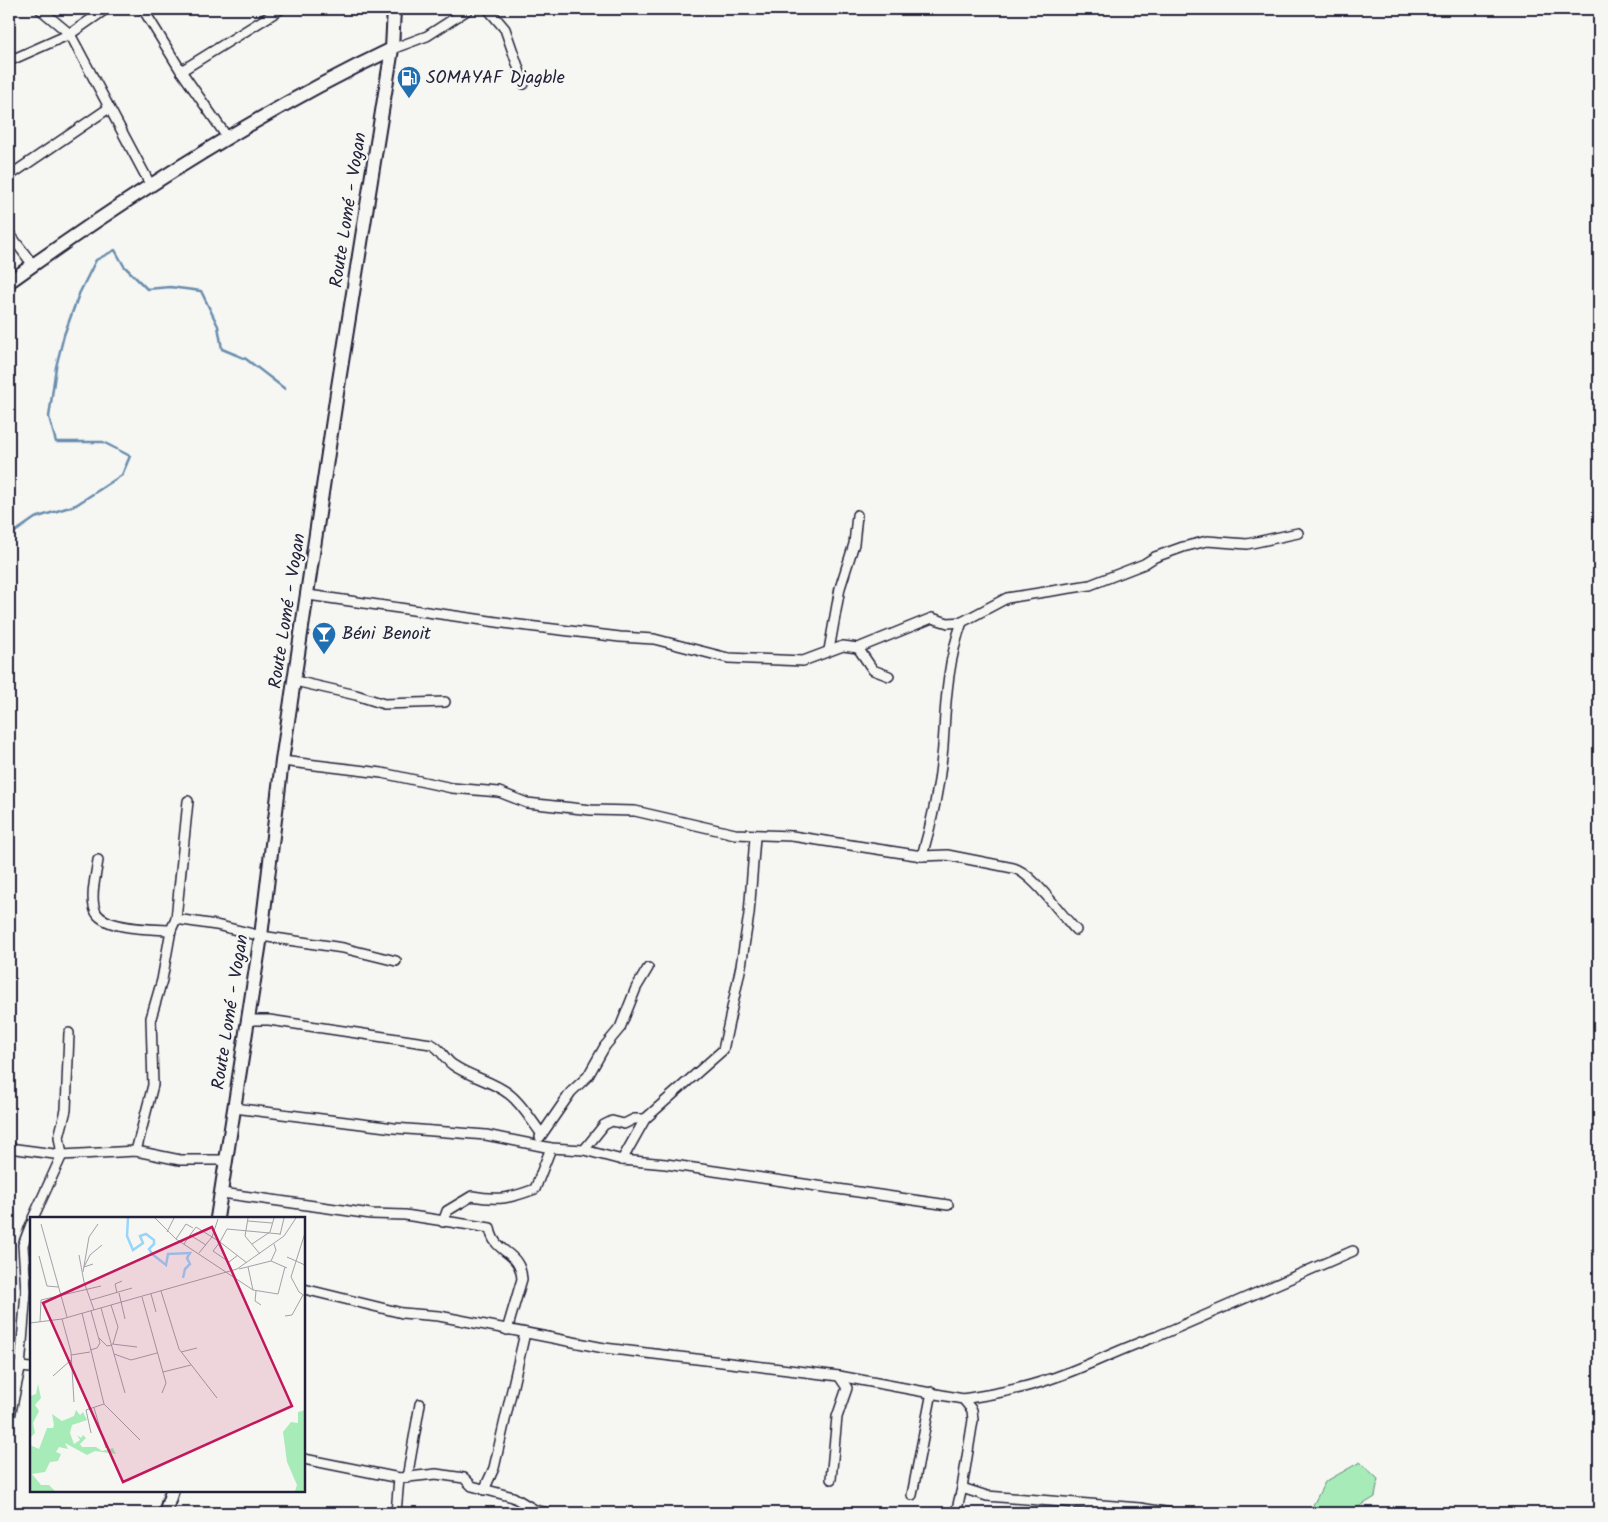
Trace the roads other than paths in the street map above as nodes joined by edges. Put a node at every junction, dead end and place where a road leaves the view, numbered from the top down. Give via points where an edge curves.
1 (40, 9) edge
2 (106, 9) edge
3 (143, 9) edge
4 (281, 9) edge
5 (394, 9) edge
6 (469, 9) edge
7 (488, 9) edge
8 (70, 34) junction
9 (392, 49) junction
10 (9, 61) edge
11 (181, 71) junction
12 (524, 84) dead end
13 (109, 108) junction
14 (227, 137) junction
15 (9, 176) edge
16 (150, 184) junction
17 (9, 233) edge
18 (33, 265) junction
19 (9, 282) edge
20 (857, 515) dead end
21 (1298, 533) dead end
22 (308, 595) junction
23 (962, 622) junction
24 (858, 648) junction
25 (829, 650) junction
26 (889, 676) dead end
27 (295, 681) junction
28 (444, 702) dead end
29 (282, 761) junction
30 (188, 801) dead end
31 (755, 837) junction
32 (922, 856) junction
33 (98, 860) dead end
34 (176, 919) junction
35 (171, 930) junction
36 (1076, 930) dead end
37 (261, 936) junction
38 (396, 961) dead end
39 (648, 968) dead end
40 (248, 1020) junction
41 (70, 1032) dead end
42 (234, 1108) junction
43 (645, 1119) junction
44 (540, 1133) junction
45 (538, 1144) junction
46 (9, 1148) edge
47 (551, 1148) junction
48 (584, 1150) junction
49 (136, 1151) junction
50 (62, 1155) junction
51 (226, 1160) junction
52 (622, 1160) junction
53 (222, 1193) junction
54 (948, 1205) dead end
55 (33, 1217) edge
56 (218, 1217) edge
57 (443, 1222) junction
58 (30, 1227) edge
59 (1353, 1252) dead end
60 (305, 1289) edge
61 (507, 1330) junction
62 (525, 1333) junction
63 (9, 1366) edge
64 (20, 1368) junction
65 (30, 1368) edge
66 (839, 1376) junction
67 (932, 1392) junction
68 (964, 1399) junction
69 (420, 1404) dead end
70 (9, 1421) edge
71 (305, 1459) edge
72 (403, 1478) junction
73 (831, 1479) dead end
74 (962, 1488) junction
75 (484, 1490) junction
76 (172, 1492) edge
77 (912, 1495) dead end
78 (524, 1504) junction
79 (165, 1513) edge
80 (396, 1513) edge
81 (530, 1513) edge
82 (549, 1513) edge
83 (956, 1513) edge
84 (1171, 1513) edge

1 - 8 street
2 - 8 street
3 - 11 street
4 - 11 street
5 - 9 main road, Route Lomé - Vogan
6 - 9 street via 427,36
7 - 12 street via 505,29
8 - 10 street
8 - 13 street
9 - 14 main road
9 - 22 main road, Route Lomé - Vogan
11 - 14 street
13 - 15 street
13 - 16 street
14 - 16 main road
16 - 18 main road
17 - 18 street
18 - 19 main road
20 - 25 street via 854,544 840,588
21 - 23 street via 1247,544 1207,541 1183,547 1090,585 1007,598
22 - 25 street via 547,628 654,639 728,658 803,661
22 - 27 main road, Route Lomé - Vogan
23 - 24 street via 948,623 932,618
23 - 32 street via 949,673 937,796
24 - 25 street via 843,646
24 - 26 street via 873,670
27 - 28 street via 384,704
27 - 29 main road, Route Lomé - Vogan
29 - 31 street via 382,773 452,788 499,792 527,803 636,811
29 - 37 main road, Route Lomé - Vogan
30 - 34 street
31 - 32 street via 792,836
31 - 43 street via 745,940 723,1050
32 - 36 street via 946,855 1017,869
33 - 35 street via 94,897 95,912 99,916 132,929
34 - 35 street
34 - 37 street
35 - 49 street via 151,1018 153,1085
37 - 38 street via 343,948
37 - 40 main road, Route Lomé - Vogan
39 - 44 street via 620,1028 588,1076 571,1092
40 - 42 main road, Route Lomé - Vogan
40 - 44 street via 269,1020 431,1044 462,1071 508,1093
41 - 50 street via 66,1110 60,1137
42 - 45 street via 394,1128 486,1135
42 - 51 main road, Route Lomé - Vogan
43 - 48 street via 634,1119 624,1124 612,1121 604,1125
43 - 52 street
44 - 45 street
45 - 47 street
46 - 50 street
47 - 48 street
47 - 57 street via 536,1189 509,1199 472,1196 447,1211
48 - 52 street
49 - 50 street
49 - 51 street via 180,1160
50 - 55 street
51 - 53 main road, Route Lomé - Vogan
52 - 54 street
53 - 56 main road, Route Lomé - Vogan
53 - 57 street
57 - 61 street via 490,1228 491,1237 499,1247 520,1264 522,1280
58 - 64 street via 23,1246 26,1291
59 - 68 street via 1050,1379
60 - 61 street via 402,1313 439,1316
61 - 62 street
62 - 66 street via 604,1348
62 - 75 street via 494,1468
63 - 64 street
64 - 65 street
64 - 70 street
66 - 67 street
66 - 73 street via 847,1388 837,1417
67 - 68 street
67 - 77 street
68 - 74 street via 972,1410 973,1420
69 - 72 street
71 - 72 street
72 - 75 street via 436,1474 464,1478 472,1486
72 - 80 street
74 - 83 street
74 - 84 street via 987,1496
75 - 78 street via 513,1497
76 - 79 main road
78 - 81 street
78 - 82 street

